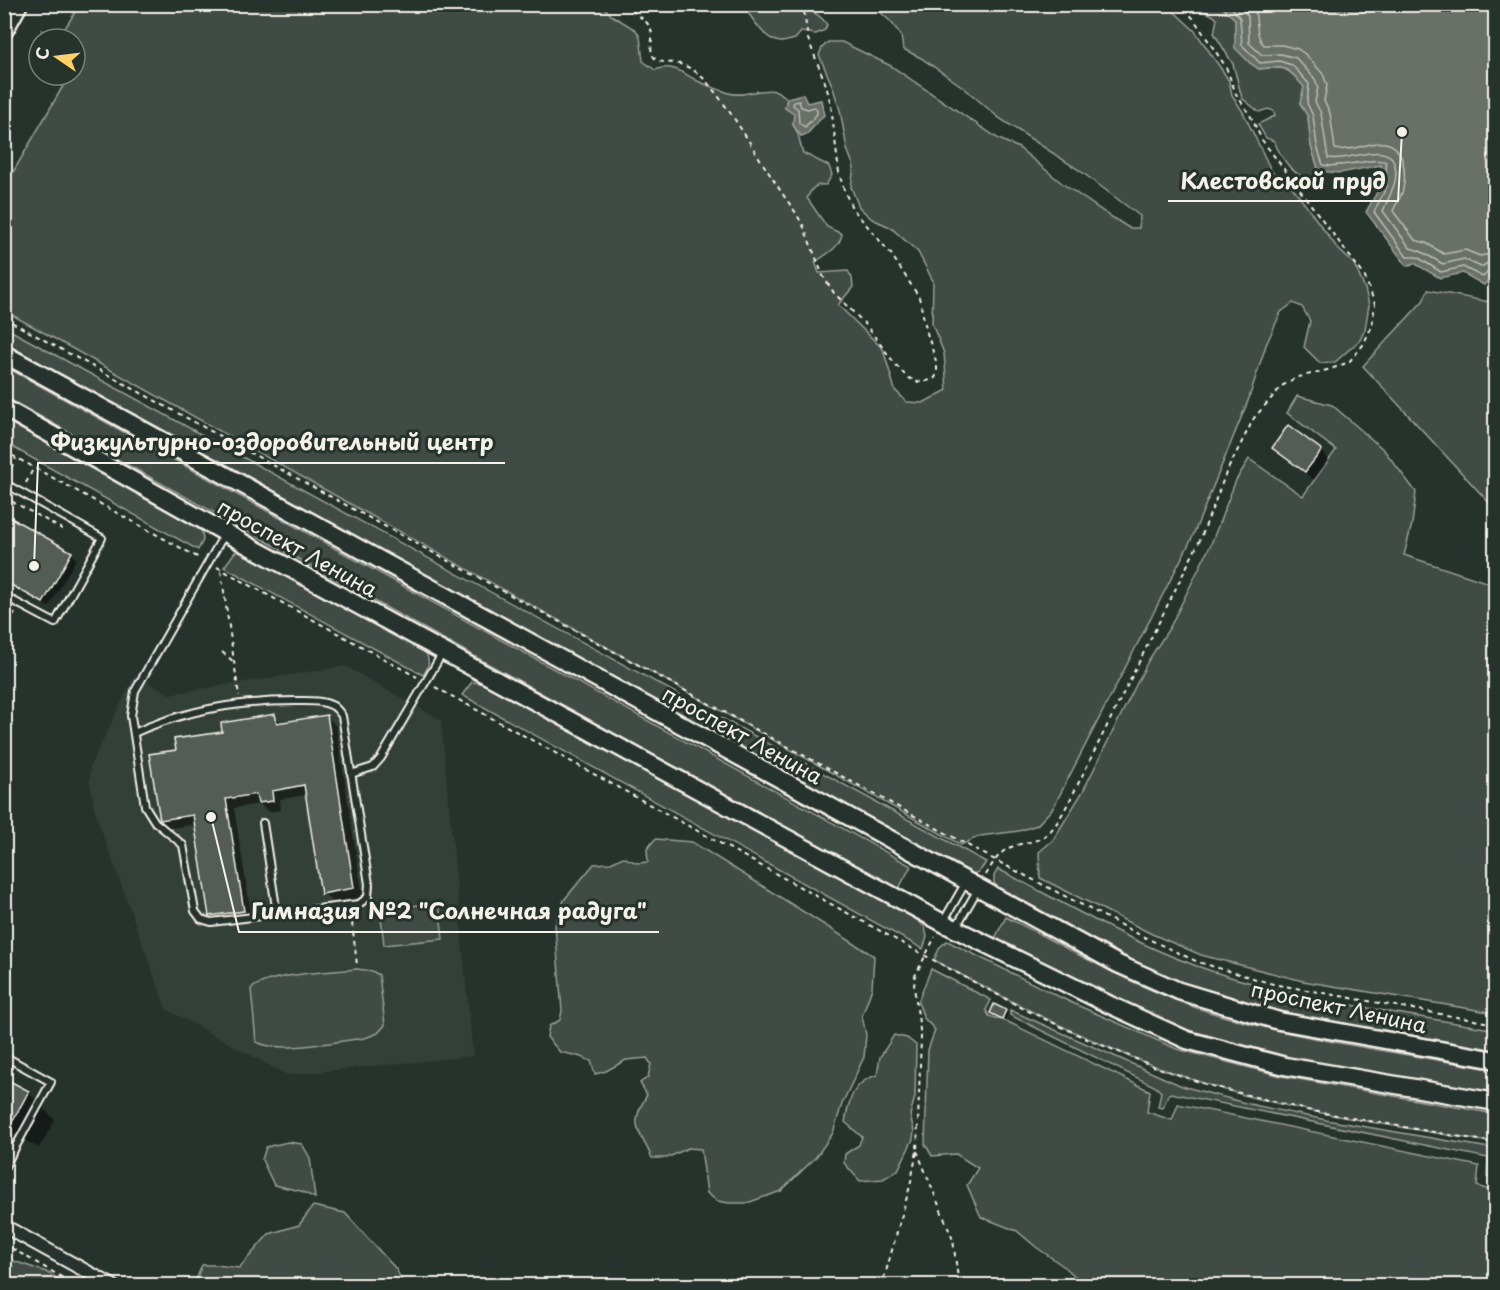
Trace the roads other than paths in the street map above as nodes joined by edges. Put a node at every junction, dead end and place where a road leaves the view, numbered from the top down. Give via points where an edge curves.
1 (19, 4) edge
2 (4, 31) edge
3 (4, 354) edge
4 (4, 408) edge
5 (4, 482) edge
6 (226, 533) junction
7 (4, 596) edge
8 (443, 652) junction
9 (134, 733) junction
10 (351, 774) junction
11 (263, 823) dead end
12 (972, 885) junction
13 (277, 914) junction
14 (949, 926) junction
15 (4, 1056) edge
16 (1496, 1060) edge
17 (1496, 1102) edge
18 (4, 1144) edge
19 (14, 1150) junction
20 (4, 1168) edge
21 (4, 1226) edge
22 (113, 1286) edge

1 - 2 street
3 - 12 street, проспект Ленина
4 - 6 street, проспект Ленина
5 - 7 lane via 102,538 55,623
6 - 8 street, проспект Ленина
6 - 9 lane via 135,691 131,716
8 - 10 lane via 381,758 373,767
8 - 14 street, проспект Ленина
9 - 10 lane via 201,711 240,704 319,702 334,706 342,716
9 - 13 lane via 145,806 155,822 183,845 195,911 201,919 211,922
10 - 13 lane via 368,897 351,906
11 - 13 lane
12 - 14 lane
12 - 14 lane
12 - 16 street, проспект Ленина via 1118,964 1179,991 1279,1021
14 - 17 street, проспект Ленина via 1187,1040 1285,1066
15 - 19 lane via 51,1082
18 - 19 lane
19 - 20 lane
21 - 22 street

